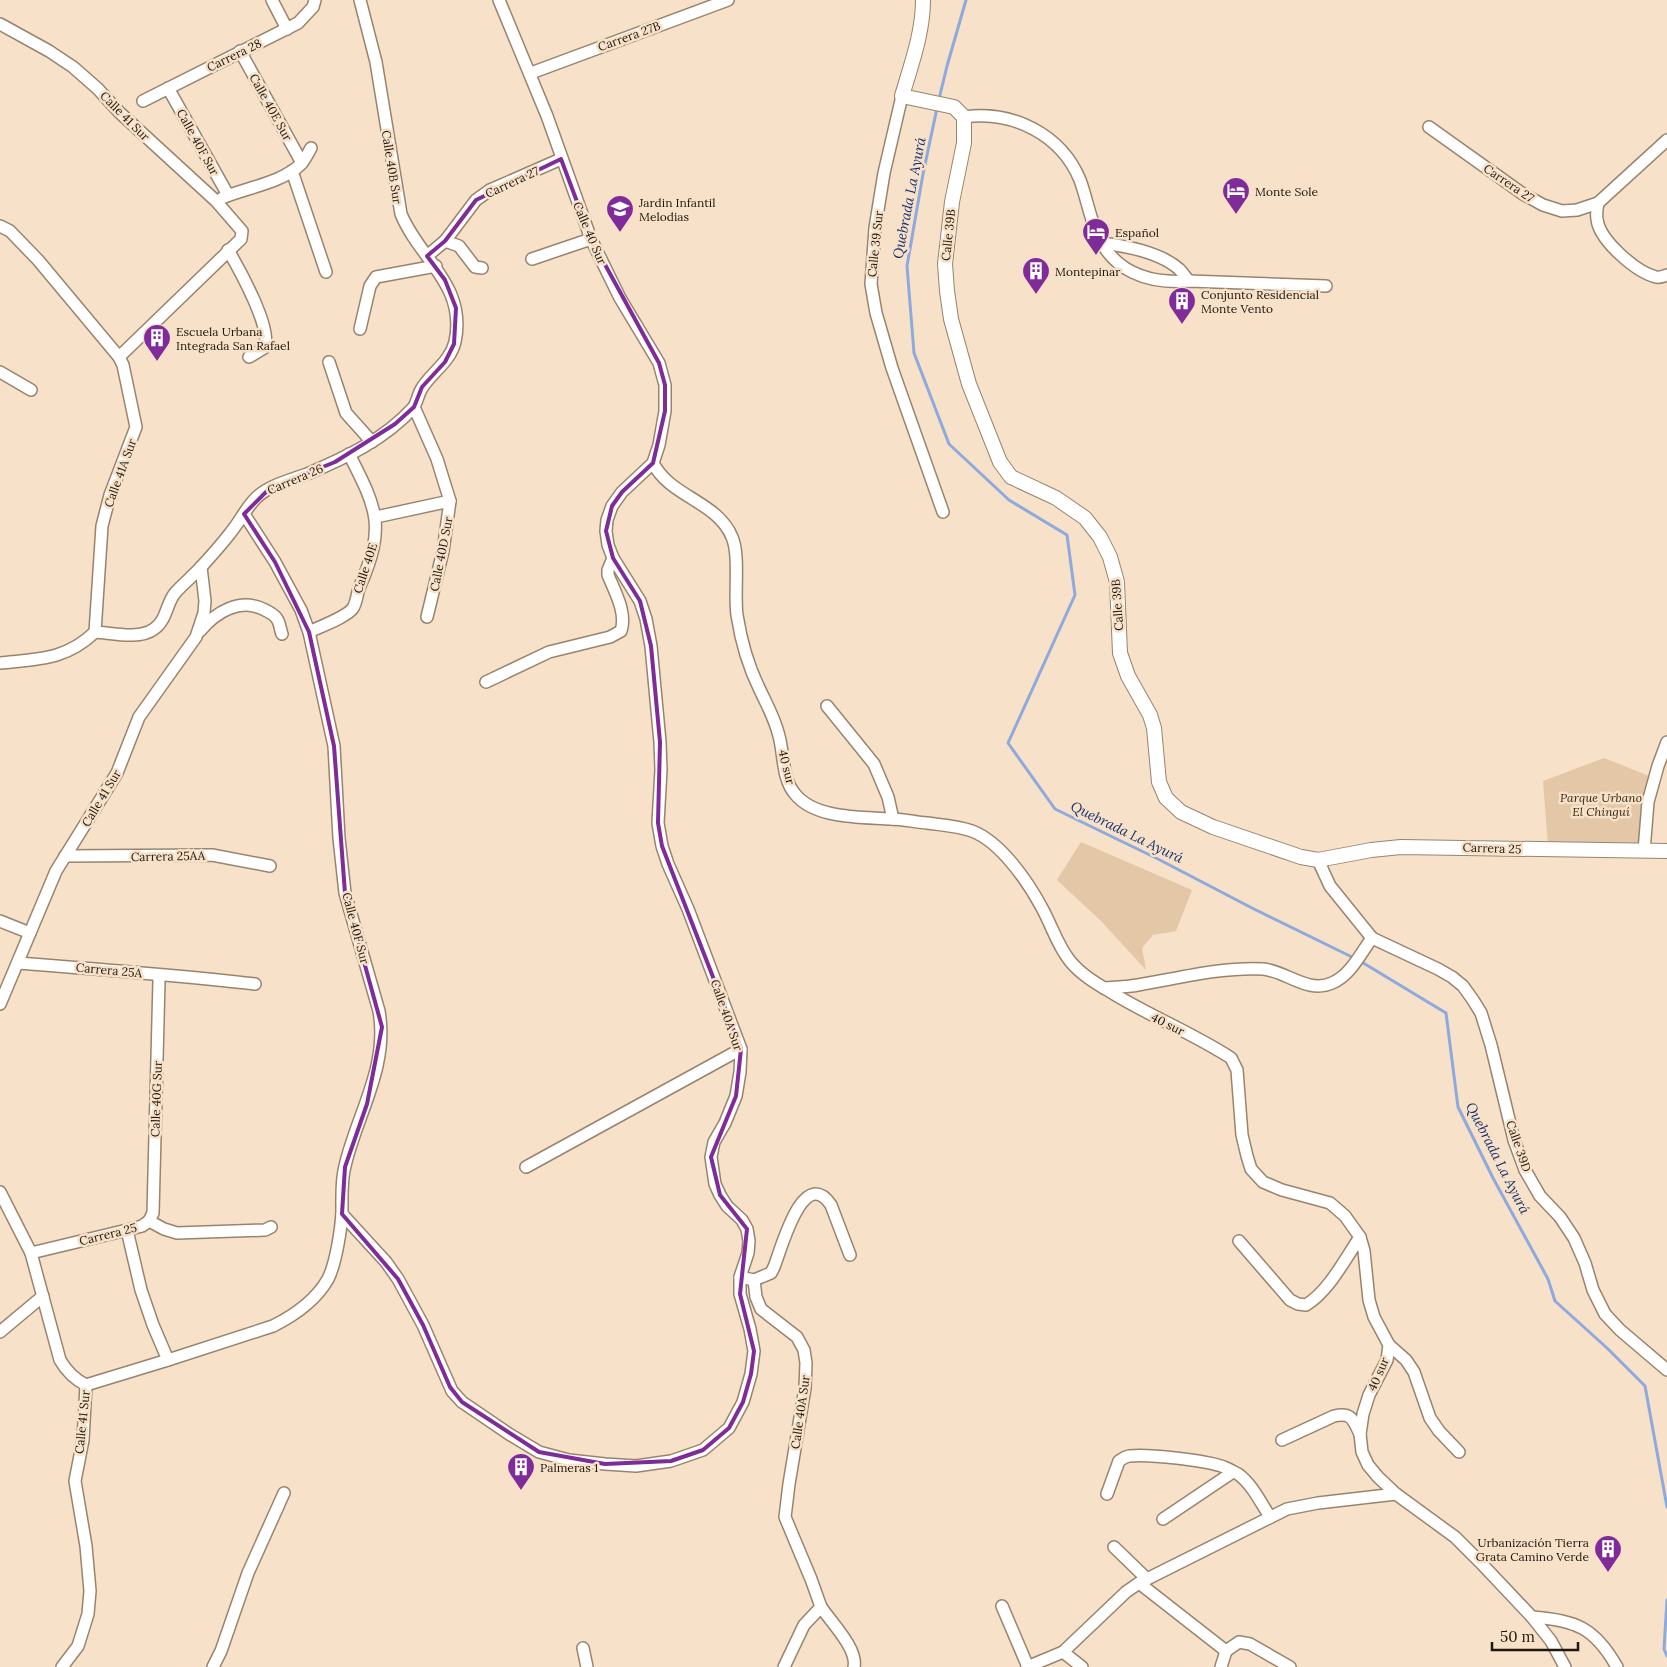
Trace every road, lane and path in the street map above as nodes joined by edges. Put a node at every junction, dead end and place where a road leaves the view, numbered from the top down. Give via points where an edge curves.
1 (272, 0) edge
2 (315, 0) edge
3 (360, 0) edge
4 (500, 0) edge
5 (728, 0) edge
6 (923, 0) edge
7 (0, 24) edge
8 (287, 29) junction
9 (240, 52) junction
10 (530, 73) junction
11 (168, 88) junction
12 (902, 96) junction
13 (143, 101) dead end
14 (959, 112) junction
15 (1429, 127) dead end
16 (1667, 140) edge
17 (310, 148) dead end
18 (561, 159) junction
19 (302, 163) junction
20 (292, 171) junction
21 (228, 196) junction
22 (216, 201) junction
23 (1598, 203) junction
24 (0, 226) edge
25 (591, 239) junction
26 (445, 241) junction
27 (1102, 243) junction
28 (228, 250) junction
29 (427, 256) junction
30 (532, 259) dead end
31 (436, 266) junction
32 (482, 268) dead end
33 (326, 272) dead end
34 (1667, 275) edge
35 (1189, 281) junction
36 (1326, 286) dead end
37 (457, 320) joint
38 (360, 329) dead end
39 (119, 357) junction
40 (248, 357) dead end
41 (329, 362) dead end
42 (0, 372) edge
43 (31, 390) dead end
44 (414, 407) junction
45 (372, 442) junction
46 (349, 454) junction
47 (653, 463) junction
48 (450, 501) junction
49 (942, 512) dead end
50 (244, 514) junction
51 (376, 517) junction
52 (613, 558) junction
53 (201, 567) junction
54 (427, 618) dead end
55 (95, 632) junction
56 (309, 632) junction
57 (282, 634) dead end
58 (196, 637) junction
59 (0, 663) edge
60 (486, 682) dead end
61 (827, 706) dead end
62 (1667, 742) edge
63 (893, 819) junction
64 (1644, 851) junction
65 (1667, 851) edge
66 (65, 856) junction
67 (1318, 860) junction
68 (270, 866) dead end
69 (0, 921) edge
70 (30, 933) junction
71 (1372, 938) junction
72 (18, 963) junction
73 (158, 975) junction
74 (255, 984) dead end
75 (1104, 988) junction
76 (0, 1004) edge
77 (741, 1049) junction
78 (526, 1167) dead end
79 (0, 1194) edge
80 (342, 1214) junction
81 (150, 1221) junction
82 (271, 1227) dead end
83 (127, 1230) junction
84 (1360, 1237) junction
85 (1239, 1241) dead end
86 (31, 1253) junction
87 (850, 1255) dead end
88 (740, 1277) junction
89 (754, 1280) junction
90 (43, 1296) junction
91 (0, 1332) edge
92 (1389, 1344) junction
93 (168, 1360) junction
94 (1667, 1370) edge
95 (86, 1385) junction
96 (1360, 1434) junction
97 (1282, 1440) dead end
98 (1459, 1452) dead end
99 (1233, 1472) junction
100 (284, 1493) dead end
101 (1107, 1494) dead end
102 (1396, 1494) junction
103 (1270, 1517) junction
104 (1163, 1519) dead end
105 (1114, 1547) dead end
106 (1143, 1581) junction
107 (1002, 1606) dead end
108 (821, 1607) junction
109 (1532, 1617) junction
110 (583, 1648) dead end
111 (1226, 1651) junction
112 (1063, 1652) junction
113 (62, 1667) edge
114 (213, 1667) edge
115 (587, 1667) edge
116 (784, 1667) edge
117 (854, 1667) edge
118 (1028, 1667) edge
119 (1082, 1667) edge
120 (1221, 1667) edge
121 (1290, 1667) edge
122 (1565, 1667) edge
123 (1617, 1667) edge

1 - 8 street
2 - 8 street, Carrera 28 via 306,16
3 - 29 street, Calle 40B Sur via 376,62 400,214
4 - 10 street, Calle 40 Sur
5 - 10 street, Carrera 27B
6 - 12 street, Calle 39 Sur via 919,34
7 - 22 street, Calle 41 Sur via 73,67
8 - 9 street, Carrera 28
9 - 11 street, Carrera 28
9 - 19 street, Calle 40E Sur
10 - 18 street, Calle 40 Sur
11 - 13 street, Carrera 28
11 - 21 street, Calle 40F Sur
12 - 14 street
12 - 49 street, Calle 39 Sur via 884,173 875,228 871,284 892,368
14 - 27 street via 1015,120 1038,130 1056,146 1079,178
14 - 67 street, Calle 39B via 964,143 948,232 946,291 969,384 1000,462 1011,476 1056,498 1085,518 1110,557 1117,582 1120,653 1128,676 1150,715 1158,782 1166,798 1181,812 1213,828
15 - 23 street, Carrera 27 via 1523,194 1543,204 1562,211
16 - 23 street
17 - 19 street
18 - 25 street, Calle 40 Sur
18 - 26 street, Carrera 27 via 490,190 476,200
19 - 20 street
20 - 21 street
20 - 33 street
21 - 22 street
22 - 28 street, Calle 41 Sur via 242,231 241,239
23 - 34 street via 1596,219 1612,248 1645,273 1658,278
24 - 39 street, Calle 41A Sur via 10,231 38,260
25 - 30 street
25 - 47 street, Calle 40 Sur via 620,298 660,363 665,385 665,411
26 - 29 street, Carrera 27
26 - 32 street via 459,246 476,267
27 - 35 street via 1135,249 1164,260
27 - 35 street via 1124,269 1172,283
28 - 39 street
28 - 40 street via 244,276 266,338 264,348
29 - 31 street, Calle 40B Sur
31 - 37 street, Calle 40B Sur via 452,296
31 - 38 street via 376,277 370,286
35 - 36 street
37 - 44 street, Carrera 26 via 451,352 422,387
39 - 55 street, Calle 41A Sur via 136,427 110,495 102,526
41 - 45 street via 346,413
42 - 43 street
44 - 45 street, Carrera 26
44 - 48 street, Calle 40D Sur via 437,459
45 - 46 street, Carrera 26
46 - 50 street, Carrera 26 via 269,489 256,498
46 - 51 street, Calle 40E
47 - 52 street, Calle 40A Sur via 612,506 606,531
47 - 63 street, 40 sur via 658,474 724,522 734,540 740,638 773,716 787,779 794,794 824,812 846,817
48 - 51 street
48 - 54 street, Calle 40D Sur via 443,551
50 - 53 street, Carrera 26
50 - 56 street, Calle 40F Sur via 275,562
51 - 56 street, Calle 40E via 370,560 353,608
52 - 60 street via 608,575 622,612 621,631 610,638 548,652
52 - 77 street, Calle 40A Sur via 640,601 651,646 660,742 658,823 662,846
53 - 55 street, Carrera 26 via 174,595 163,621 154,629 134,634
53 - 58 street, Calle 41 Sur via 205,601
55 - 59 street via 71,651 39,659
56 - 80 street, Calle 40F Sur via 334,746 345,893 382,1027 367,1104 344,1167
57 - 58 street via 274,615 246,604 212,618
58 - 66 street, Calle 41 Sur via 139,717 117,773
61 - 63 street via 874,764
62 - 64 street via 1648,802
63 - 75 street, 40 sur via 950,826 972,831 991,841 1027,883 1070,962
64 - 65 street, Carrera 25
64 - 67 street, Carrera 25 via 1401,847
66 - 68 street, Carrera 25AA via 204,854
66 - 70 street, Calle 41 Sur
67 - 71 street via 1330,886
69 - 70 street
70 - 72 street, Calle 41 Sur
71 - 75 street via 1344,976 1332,984 1316,986 1269,970 1241,968
71 - 94 street, Calle 39D via 1452,977 1473,1000 1491,1045 1514,1140 1525,1170 1540,1196 1574,1238 1605,1314
72 - 73 street, Carrera 25A
72 - 76 street, Calle 41 Sur
73 - 74 street, Carrera 25A
73 - 81 street, Calle 40G Sur via 153,1212
75 - 84 street, 40 sur via 1231,1058 1237,1070 1242,1135 1252,1169 1263,1182 1330,1203 1346,1216
77 - 78 street
77 - 88 street, Calle 40A Sur via 736,1096 714,1142 711,1157 720,1195 747,1229 748,1253
79 - 86 street, Calle 41 Sur
80 - 88 street via 398,1279 424,1325 456,1396 539,1452 569,1460 636,1466 671,1461 703,1450 728,1428 743,1402 754,1350 740,1294
80 - 93 street, Calle 40F Sur via 334,1265 317,1294 299,1311 274,1326
81 - 82 street, Carrera 25 via 177,1233 265,1230
81 - 83 street, Carrera 25
83 - 86 street, Carrera 25
83 - 93 street via 141,1290
84 - 85 street via 1326,1287 1306,1305 1290,1300
84 - 92 street, 40 sur via 1369,1300
86 - 90 street, Calle 41 Sur
87 - 89 street via 831,1205 826,1198 812,1195 805,1198 795,1212 770,1273
88 - 89 street
89 - 108 street, Calle 40A Sur via 761,1309 797,1337 804,1350 805,1388 786,1517
90 - 91 street
90 - 95 street, Calle 41 Sur via 60,1360 72,1377
92 - 96 street, 40 sur via 1387,1360 1369,1395
92 - 98 street via 1414,1372 1430,1418 1438,1431
93 - 95 street, Calle 40F Sur
95 - 113 street, Calle 41 Sur via 83,1440 75,1481 90,1591 88,1614 78,1646
96 - 97 street via 1352,1419 1342,1414
96 - 102 street, 40 sur via 1362,1452 1368,1465
99 - 101 street via 1198,1462 1129,1456 1119,1461
99 - 103 street via 1251,1487
99 - 104 street
100 - 114 street via 248,1573
102 - 103 street via 1318,1503
102 - 109 street, 40 sur via 1455,1537
103 - 106 street
105 - 106 street
106 - 111 street
106 - 112 street via 1126,1592
107 - 118 street
108 - 116 street via 804,1624
108 - 117 street, Calle 40A Sur via 851,1649
109 - 122 street, 40 sur via 1551,1641
109 - 123 street via 1567,1621 1591,1633 1608,1650
110 - 115 street
111 - 120 street
111 - 121 street via 1239,1642 1250,1644
112 - 118 street
112 - 119 street

